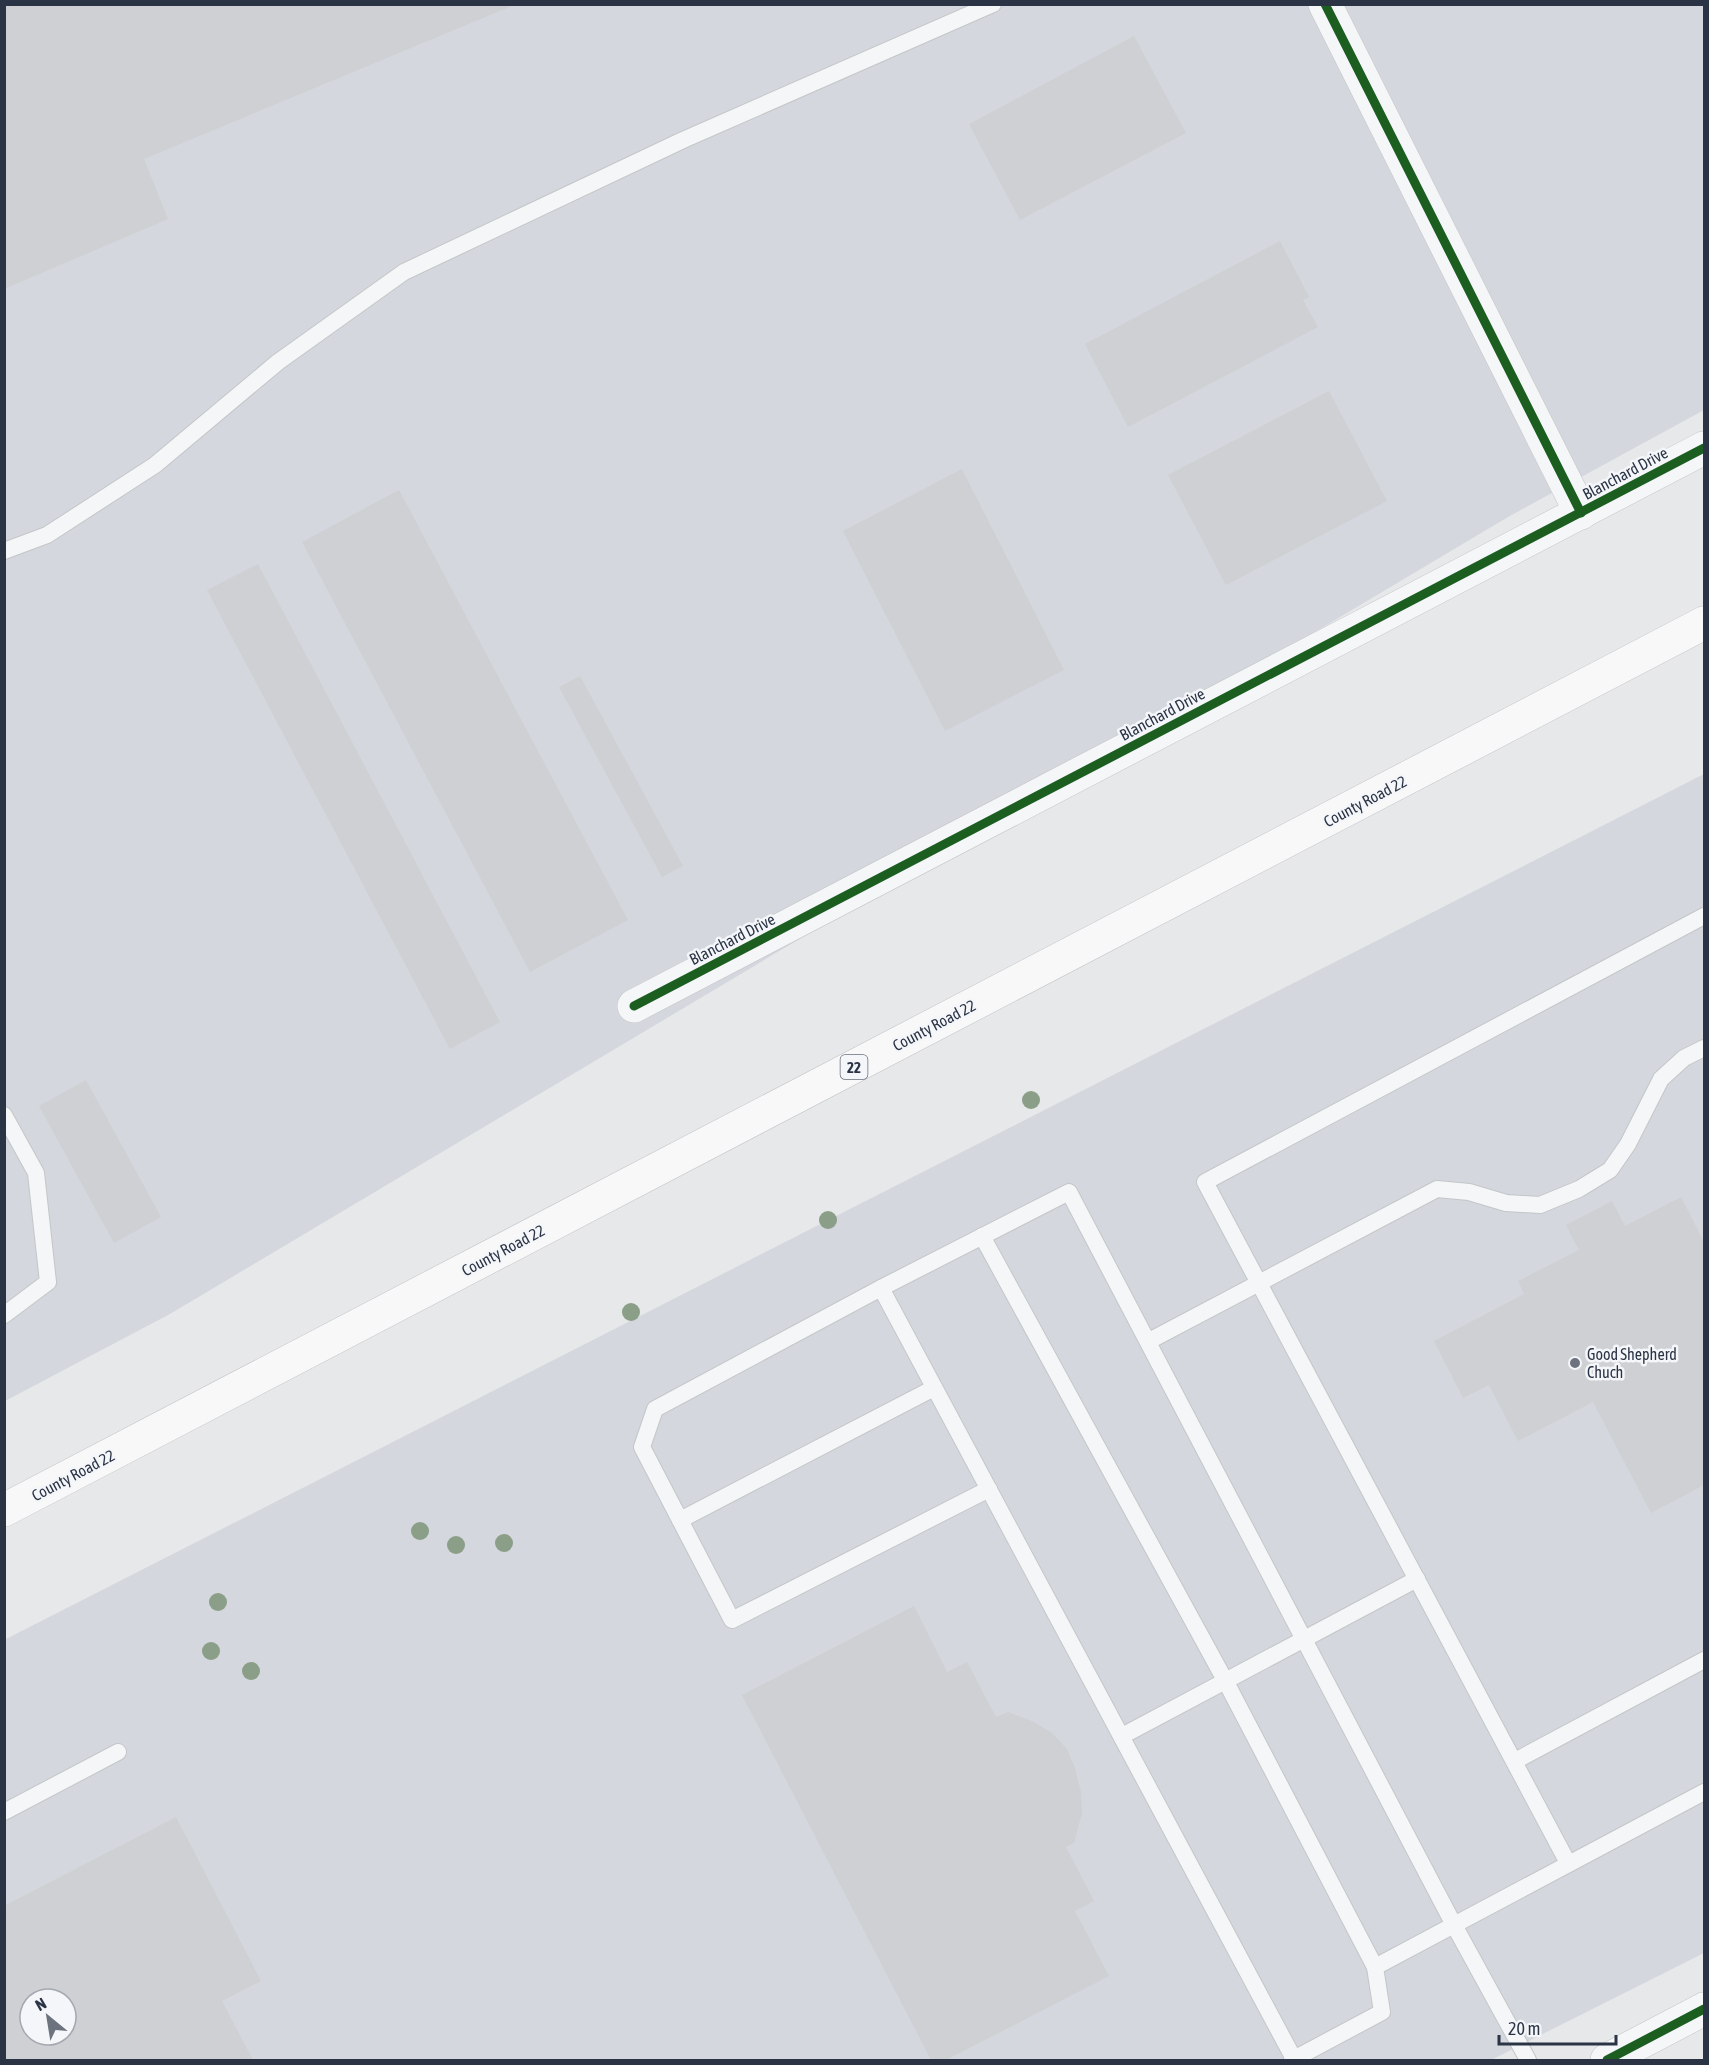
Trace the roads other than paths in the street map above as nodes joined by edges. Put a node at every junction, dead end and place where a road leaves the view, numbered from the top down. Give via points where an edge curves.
1 (1325, 4) edge
2 (989, 5) edge
3 (1704, 448) edge
4 (1581, 513) junction
5 (4, 551) edge
6 (1704, 624) edge
7 (1704, 916) edge
8 (634, 1006) dead end
9 (1704, 1048) edge
10 (4, 1114) edge
11 (982, 1236) junction
12 (1259, 1282) junction
13 (881, 1288) junction
14 (4, 1316) edge
15 (1149, 1341) junction
16 (934, 1388) junction
17 (989, 1489) junction
18 (4, 1510) edge
19 (680, 1520) junction
20 (1417, 1579) junction
21 (1304, 1640) junction
22 (1704, 1660) edge
23 (1226, 1682) junction
24 (1122, 1736) junction
25 (118, 1752) dead end
26 (1515, 1761) junction
27 (1704, 1792) edge
28 (4, 1812) edge
29 (1569, 1863) junction
30 (1454, 1925) junction
31 (1375, 1966) junction
32 (1703, 2014) edge
33 (1293, 2060) edge
34 (1528, 2061) edge
35 (1607, 2061) edge

1 - 4 street
2 - 5 lane via 683,140 404,272 278,362 155,465 47,535
3 - 4 street, Blanchard Drive
4 - 8 street, Blanchard Drive
6 - 18 main road, County Road 22 / 22
7 - 12 lane via 1205,1182
9 - 12 lane via 1684,1058 1661,1079 1610,1170 1579,1189 1540,1205 1506,1203 1469,1192 1437,1189
10 - 14 lane via 36,1173 48,1282
11 - 13 lane
11 - 15 lane via 1069,1192
11 - 23 lane
12 - 15 lane
12 - 20 lane
13 - 16 lane
13 - 19 lane via 655,1408 642,1447
15 - 21 lane
16 - 17 lane
16 - 19 lane
17 - 19 lane via 732,1620
17 - 24 lane
20 - 21 lane
20 - 26 lane
21 - 23 lane
21 - 30 lane
22 - 26 lane
23 - 24 lane
23 - 31 lane
24 - 33 lane
25 - 28 lane
26 - 29 lane
27 - 29 lane
29 - 30 lane
30 - 31 lane
30 - 34 lane
31 - 33 lane via 1382,2012
32 - 35 street

